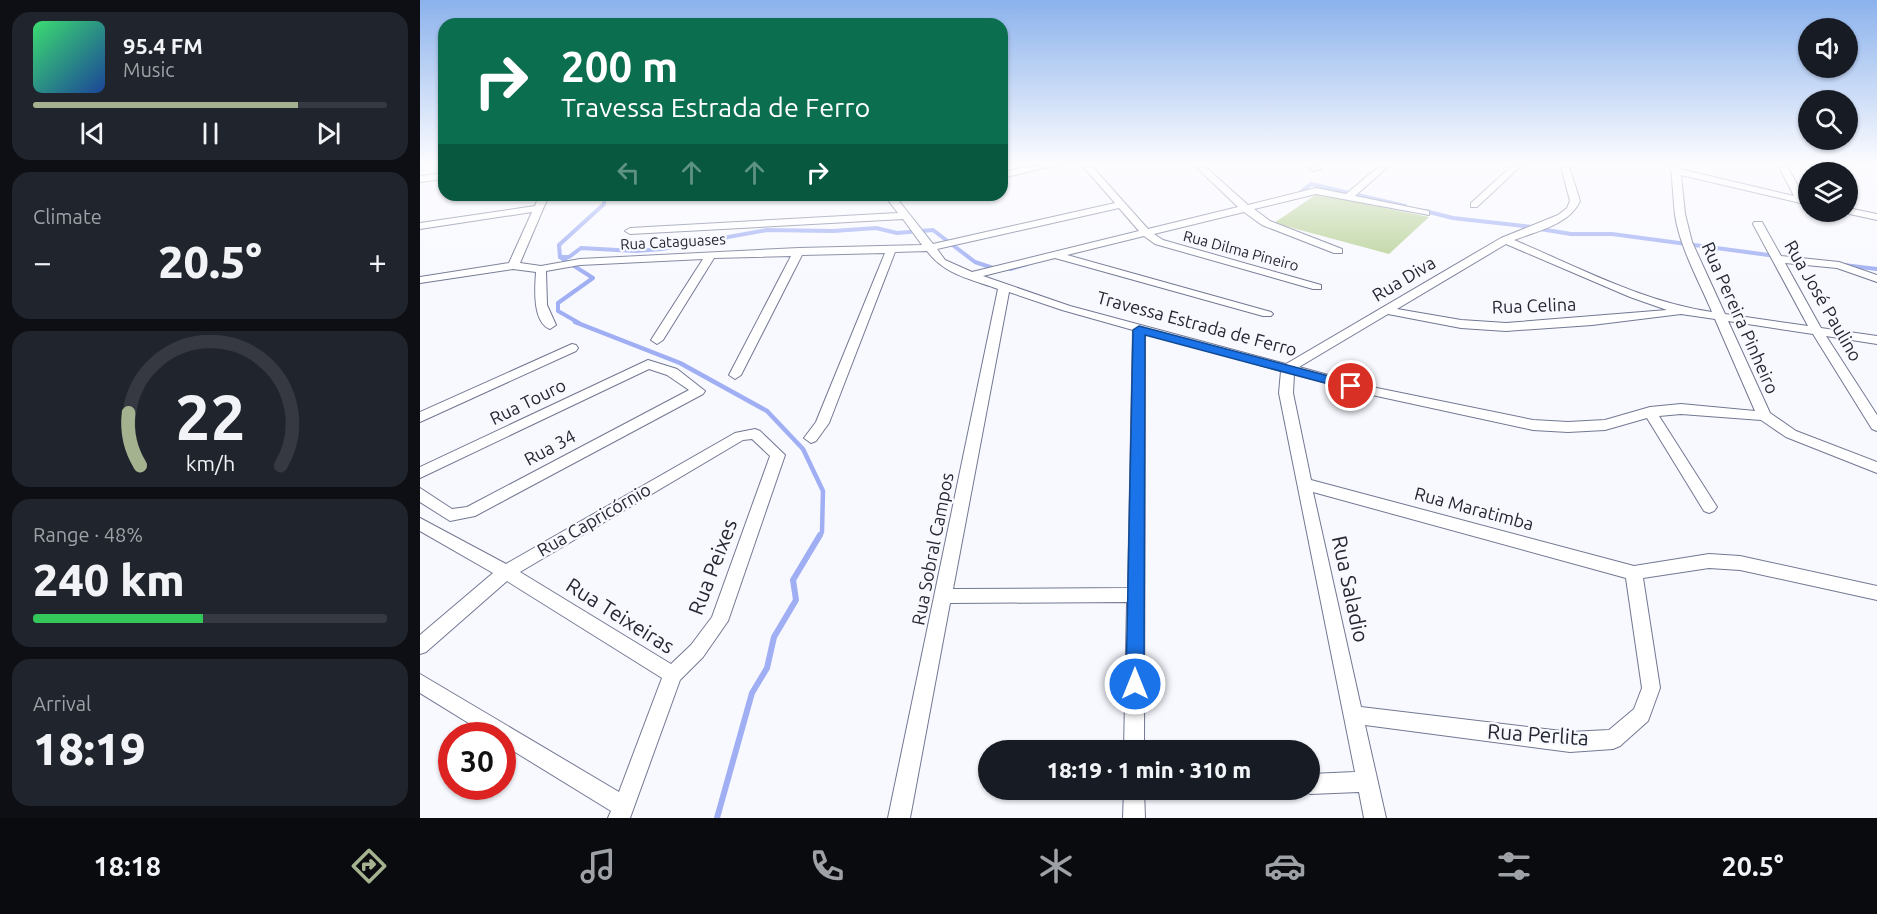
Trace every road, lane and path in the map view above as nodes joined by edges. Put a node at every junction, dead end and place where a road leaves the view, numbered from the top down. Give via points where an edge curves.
1 (541, 201) edge
2 (894, 201) edge
3 (1118, 201) edge
4 (1238, 201) edge
5 (1274, 201) edge
6 (1372, 201) edge
7 (1478, 201) edge
8 (1575, 201) edge
9 (1679, 201) edge
10 (1121, 205) junction
11 (1474, 205) dead end
12 (538, 208) junction
13 (1245, 208) junction
14 (1426, 213) dead end
15 (1858, 213) edge
16 (906, 216) junction
17 (1877, 217) edge
18 (1758, 224) dead end
19 (420, 226) edge
20 (630, 231) dead end
21 (1145, 233) junction
22 (1505, 240) junction
23 (932, 247) junction
24 (891, 250) junction
25 (799, 251) junction
26 (1338, 251) dead end
27 (711, 255) junction
28 (1058, 256) junction
29 (1777, 256) junction
30 (513, 266) junction
31 (541, 269) junction
32 (970, 276) junction
33 (1877, 279) edge
34 (420, 280) edge
35 (1317, 287) dead end
36 (1004, 288) junction
37 (1387, 310) junction
38 (1683, 311) junction
39 (1267, 314) dead end
40 (1721, 318) junction
41 (550, 325) dead end
42 (1139, 330) junction
43 (1818, 333) junction
44 (657, 340) dead end
45 (1877, 340) edge
46 (572, 348) dead end
47 (1288, 368) junction
48 (735, 375) dead end
49 (698, 392) joint
50 (1650, 412) junction
51 (1764, 416) junction
52 (420, 417) edge
53 (1877, 426) edge
54 (811, 438) dead end
55 (778, 455) joint
56 (1877, 468) edge
57 (420, 473) edge
58 (1304, 484) junction
59 (420, 494) edge
60 (1709, 507) dead end
61 (420, 524) edge
62 (506, 572) junction
63 (1634, 573) junction
64 (1877, 593) edge
65 (1136, 595) junction
66 (944, 596) junction
67 (420, 646) edge
68 (673, 675) junction
69 (420, 683) edge
70 (1354, 714) junction
71 (1134, 740) edge
72 (1366, 782) junction
73 (1320, 784) edge
74 (1134, 800) edge
75 (621, 812) edge
76 (900, 818) edge
77 (1134, 818) edge
78 (1375, 818) edge

1 - 12 street
2 - 16 street, Travessa Estrada de Ferro
3 - 10 street, Rua Dilma Pineiro
4 - 13 street
5 - 13 street
6 - 14 street
7 - 11 street
8 - 22 street, Rua Diva via 1571,210
9 - 40 street, Rua Pereira Pinheiro via 1689,247
10 - 21 street, Rua Dilma Pineiro
10 - 23 street, Rua Cataguases
12 - 19 street
12 - 30 street
13 - 21 street
13 - 26 street via 1284,232
15 - 17 street
16 - 20 street
16 - 23 street, Travessa Estrada de Ferro
18 - 29 street, Rua José Paulino
21 - 28 street
21 - 35 street, Rua Dilma Pineiro via 1177,249
22 - 37 street, Rua Diva
22 - 38 street via 1634,295
23 - 24 street, Rua Cataguases
23 - 32 street, Travessa Estrada de Ferro via 941,262
24 - 25 street, Rua Cataguases
24 - 54 street via 822,423
25 - 27 street, Rua Cataguases
25 - 48 street
27 - 31 street, Rua Cataguases via 580,262
27 - 44 street
28 - 32 street
28 - 39 street
29 - 33 street via 1839,265
29 - 43 street, Rua José Paulino
30 - 31 street, Rua Cataguases
30 - 34 street, Rua Cataguases
31 - 41 street via 541,305
32 - 36 street, Travessa Estrada de Ferro
36 - 42 street, Travessa Estrada de Ferro
36 - 66 street, Rua Sobral Campos
37 - 38 street, Rua Celina via 1505,327
37 - 47 street, Rua Diva
38 - 40 street
40 - 43 street
40 - 51 street, Rua Pereira Pinheiro
42 - 47 street, Travessa Estrada de Ferro
42 - 65 street
43 - 45 street
43 - 53 street, Rua José Paulino
46 - 52 street
47 - 50 street, Travessa Estrada de Ferro via 1372,392 1533,425 1605,425
47 - 58 street, Rua Saladio via 1286,393
49 - 57 street, Rua Touro via 685,379 651,363
49 - 59 street, Rua 34 via 470,512 450,515
50 - 51 street, Travessa Estrada de Ferro via 1690,409
50 - 60 street
51 - 56 street, Travessa Estrada de Ferro via 1791,434
55 - 62 street, Rua Capricórnio via 755,434 740,436
55 - 68 street, Rua Peixes via 719,621
58 - 63 street, Rua Maratimba
58 - 70 street, Rua Saladio
61 - 62 street, Rua Teixeiras
62 - 67 street, Rua Capricórnio
62 - 68 street, Rua Teixeiras
63 - 64 street via 1709,561 1740,563
63 - 70 street, Rua Perlita via 1651,688 1641,715 1612,739 1570,742
65 - 66 street
65 - 71 street
66 - 76 street, Rua Sobral Campos
68 - 75 street, Rua Peixes
69 - 75 street
70 - 72 street, Rua Saladio
72 - 73 street
72 - 78 street, Rua Saladio
74 - 77 street

